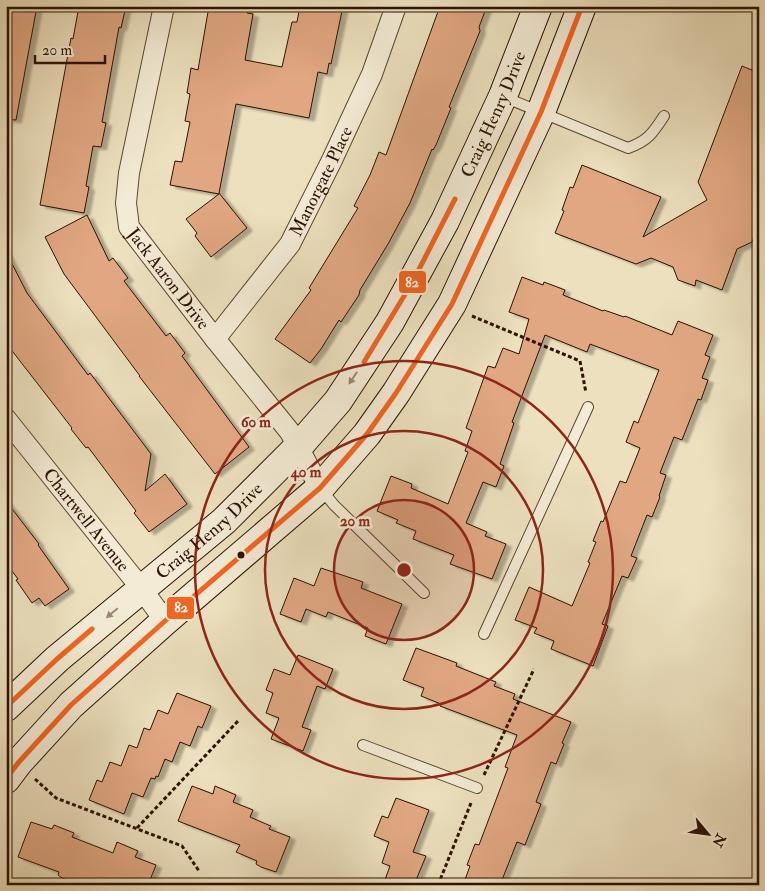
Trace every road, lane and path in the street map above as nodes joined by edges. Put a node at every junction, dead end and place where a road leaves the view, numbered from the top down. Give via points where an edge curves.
1 (164, 6) edge
2 (396, 6) edge
3 (538, 6) edge
4 (582, 6) edge
5 (503, 96) junction
6 (540, 112) junction
7 (664, 116) dead end
8 (472, 316) dead end
9 (214, 338) junction
10 (588, 407) joint
11 (6, 420) edge
12 (299, 446) junction
13 (320, 488) junction
14 (141, 588) junction
15 (424, 593) dead end
16 (165, 621) junction
17 (484, 634) dead end
18 (6, 707) edge
19 (238, 721) dead end
20 (363, 746) dead end
21 (12, 771) edge
22 (478, 788) dead end
23 (137, 828) junction
24 (199, 872) dead end

1 - 9 street, Jack Aaron Drive via 130,173 126,203 129,227
2 - 9 street, Manorgate Place via 368,82 290,244
3 - 5 street, Craig Henry Drive
4 - 6 street
5 - 6 lane
5 -> 12 street, Craig Henry Drive via 445,221 390,322 338,401
6 - 7 lane via 628,148 653,134
6 - 13 street via 452,304 367,434
8 - 10 path via 580,361
9 - 12 street, Jack Aaron Drive
10 - 17 lane
11 - 14 street, Chartwell Avenue
12 - 13 street, Jack Aaron Drive
12 - 14 street, Craig Henry Drive via 224,521
13 - 15 lane
13 - 16 street
14 - 16 street, Chartwell Avenue
14 -> 18 street, Craig Henry Drive
16 - 21 street via 71,705
19 - 23 path
20 - 22 lane
21 - 23 path via 56,798
23 - 24 path via 182,846

